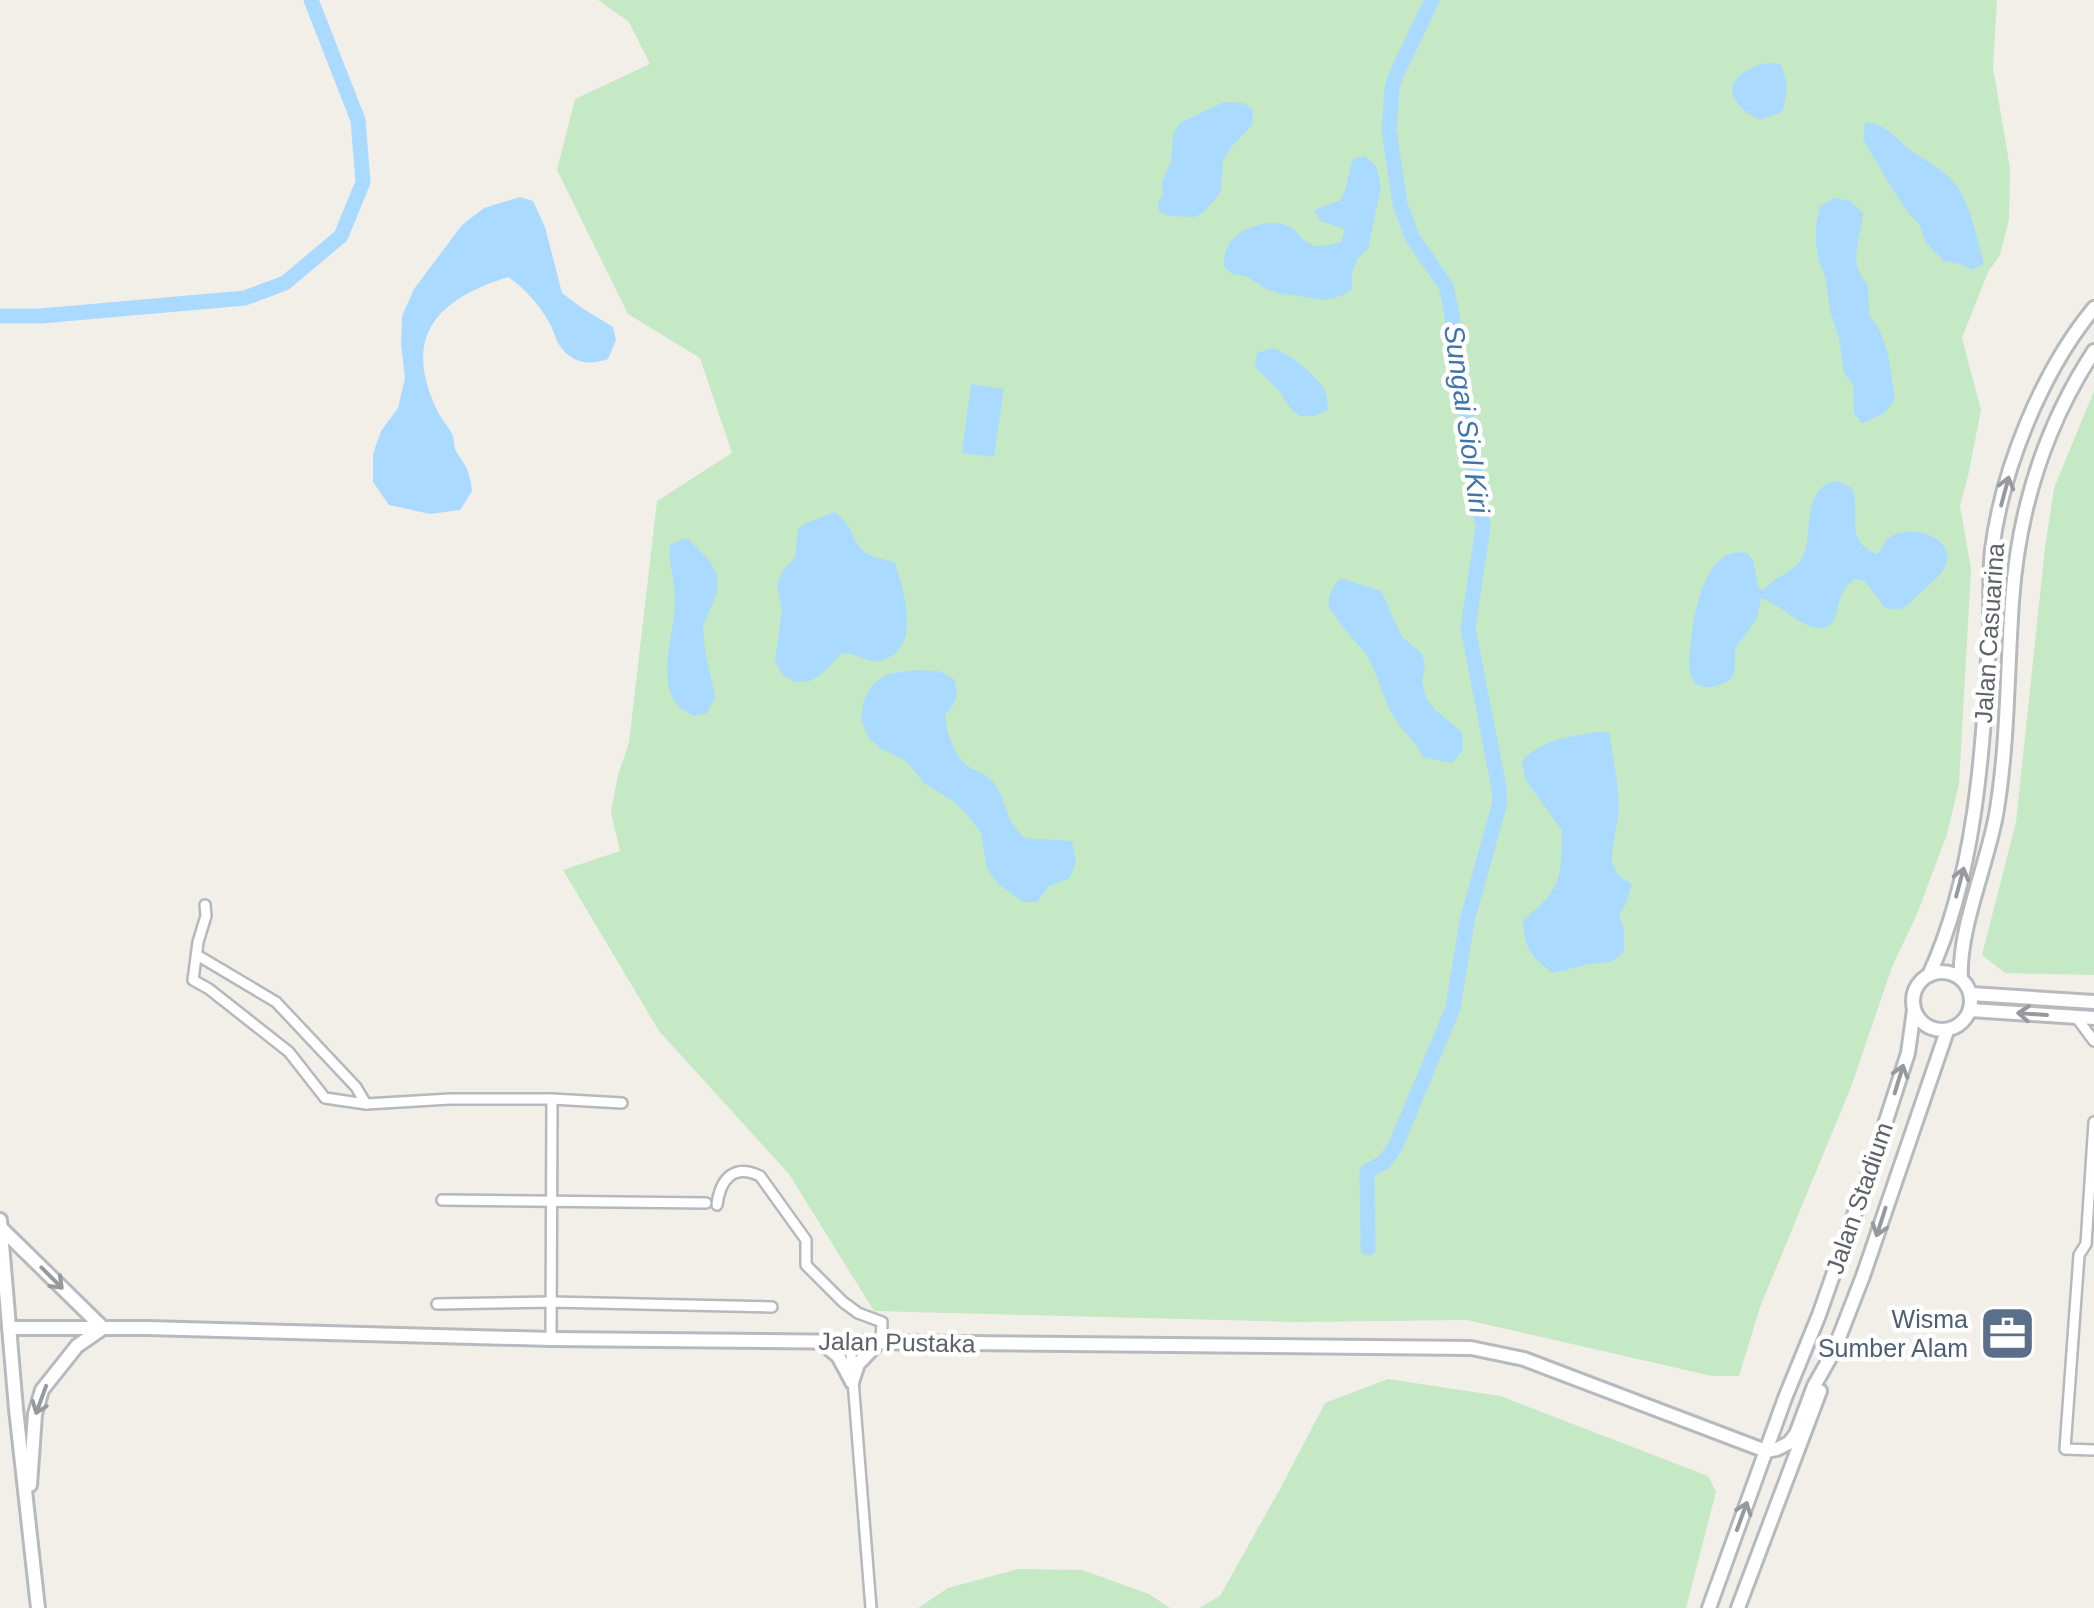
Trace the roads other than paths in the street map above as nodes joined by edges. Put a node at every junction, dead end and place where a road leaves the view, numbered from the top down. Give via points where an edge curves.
1 (2094, 308) edge
2 (2094, 351) edge
3 (205, 905) dead end
4 (197, 956) junction
5 (1929, 975) junction
6 (1961, 979) junction
7 (1971, 994) junction
8 (2094, 1005) edge
9 (1914, 1010) junction
10 (1970, 1010) junction
11 (2076, 1016) junction
12 (2094, 1018) edge
13 (1947, 1031) junction
14 (2094, 1041) edge
15 (552, 1100) junction
16 (622, 1103) dead end
17 (366, 1104) junction
18 (2094, 1122) edge
19 (442, 1200) dead end
20 (550, 1201) junction
21 (0, 1220) edge
22 (0, 1228) edge
23 (550, 1302) junction
24 (437, 1304) dead end
25 (772, 1307) dead end
26 (9, 1328) junction
27 (103, 1328) junction
28 (551, 1339) junction
29 (820, 1342) junction
30 (850, 1342) junction
31 (880, 1342) junction
32 (1834, 1349) junction
33 (852, 1382) junction
34 (2094, 1450) edge
35 (1766, 1451) junction
36 (28, 1518) junction
37 (38, 1608) edge
38 (871, 1608) edge
39 (1709, 1608) edge
40 (1738, 1608) edge

5 -> 1 main road, Jalan Casuarina via 1968,853 1992,550 2004,489 2036,400
2 - 6 main road, Jalan Casuarina via 2052,428 2028,496 2012,598 1996,814
3 - 4 street
4 - 17 street via 276,1002
4 - 17 street via 194,980 289,1052 325,1098
5 - 6 main road via 1946,972
5 - 9 main road via 1913,994
6 - 7 main road
7 - 8 main road
7 - 10 main road
9 - 13 main road via 1925,1026
35 -> 9 main road, Jalan Stadium via 1872,1164 1908,1053
11 -> 10 main road
10 - 13 main road
11 - 12 main road
11 - 14 street
13 -> 32 main road, Jalan Stadium
15 - 16 street
15 - 17 street
15 - 20 street
18 - 34 street via 2065,1449
19 - 20 street
20 - 23 street
20 - 31 street via 712,1204 730,1175 760,1176 806,1240 806,1265 843,1302 882,1322
21 - 22 main road
22 - 26 main road
22 -> 27 main road
23 - 24 street
23 - 25 street
23 - 28 street
26 - 27 main road, Jalan Pustaka
26 - 36 main road
27 - 28 main road, Jalan Pustaka
27 -> 36 main road via 77,1346 42,1390
28 - 29 main road, Jalan Pustaka
29 - 30 main road, Jalan Pustaka
29 - 33 main road via 838,1356
30 - 31 main road, Jalan Pustaka
30 - 33 street
31 - 33 main road via 858,1364
31 - 35 main road, Jalan Pustaka via 1471,1348 1524,1359
32 - 35 main road via 1796,1434
32 - 40 main road, Jalan Stadium
33 - 38 street
39 -> 35 main road, Jalan Stadium
36 - 37 main road

